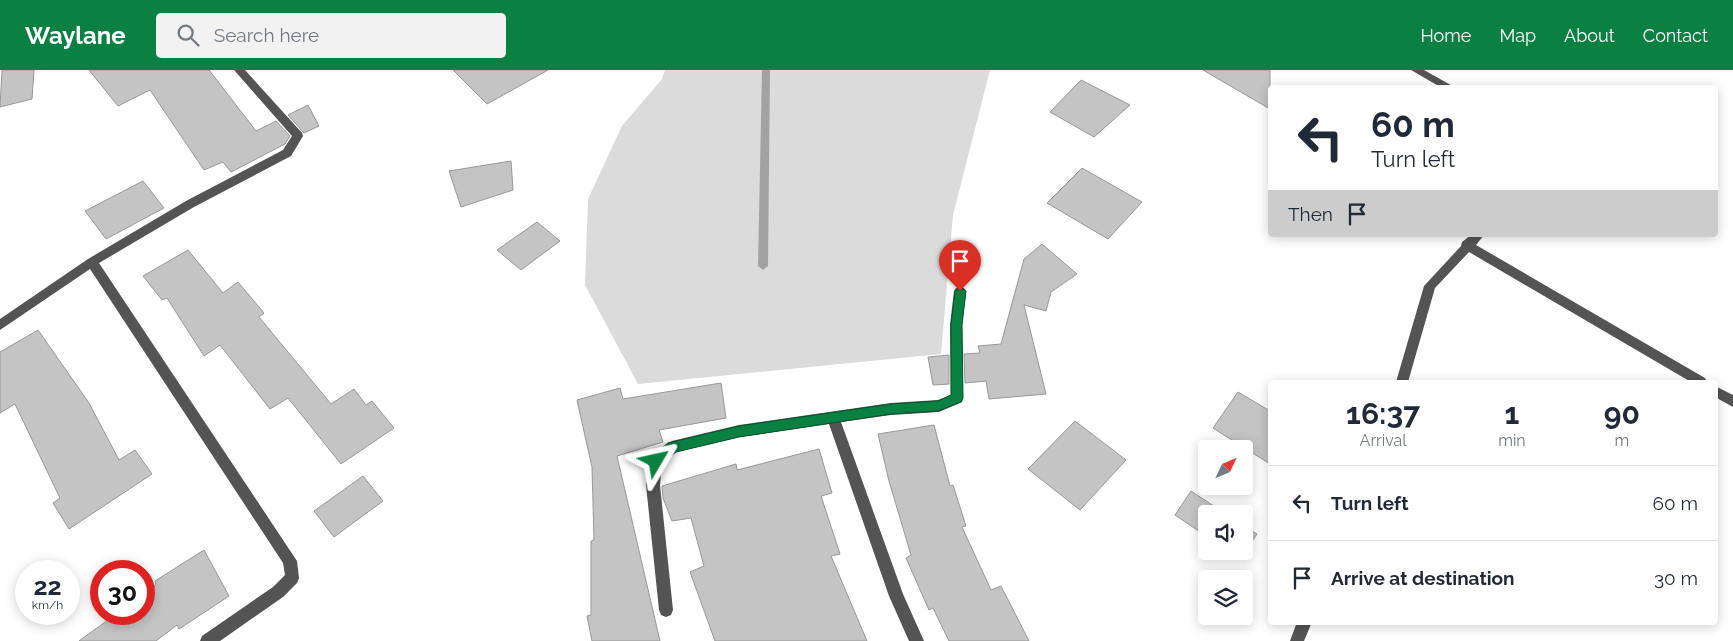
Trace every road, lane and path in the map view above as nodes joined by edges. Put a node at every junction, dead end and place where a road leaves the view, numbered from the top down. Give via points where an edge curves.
1 (239, 70) edge
2 (1416, 70) edge
3 (1445, 85) edge
4 (1476, 237) edge
5 (1466, 245) junction
6 (92, 262) junction
7 (960, 291) dead end
8 (0, 325) edge
9 (1403, 380) edge
10 (1698, 380) edge
11 (1718, 393) edge
12 (1733, 402) edge
13 (833, 418) junction
14 (666, 610) dead end
15 (1304, 625) edge
16 (207, 641) edge
17 (917, 641) edge
18 (1297, 641) edge

1 - 6 street via 298,136 287,153 190,204
2 - 3 street
4 - 5 street
5 - 9 street via 1430,286
5 - 10 street
6 - 8 street
6 - 16 street via 290,561 292,578 278,592
7 - 13 street via 956,325 957,398 938,406
11 - 12 street
13 - 14 street via 739,432 672,447 656,461 653,485
13 - 17 street via 896,596
15 - 18 street

